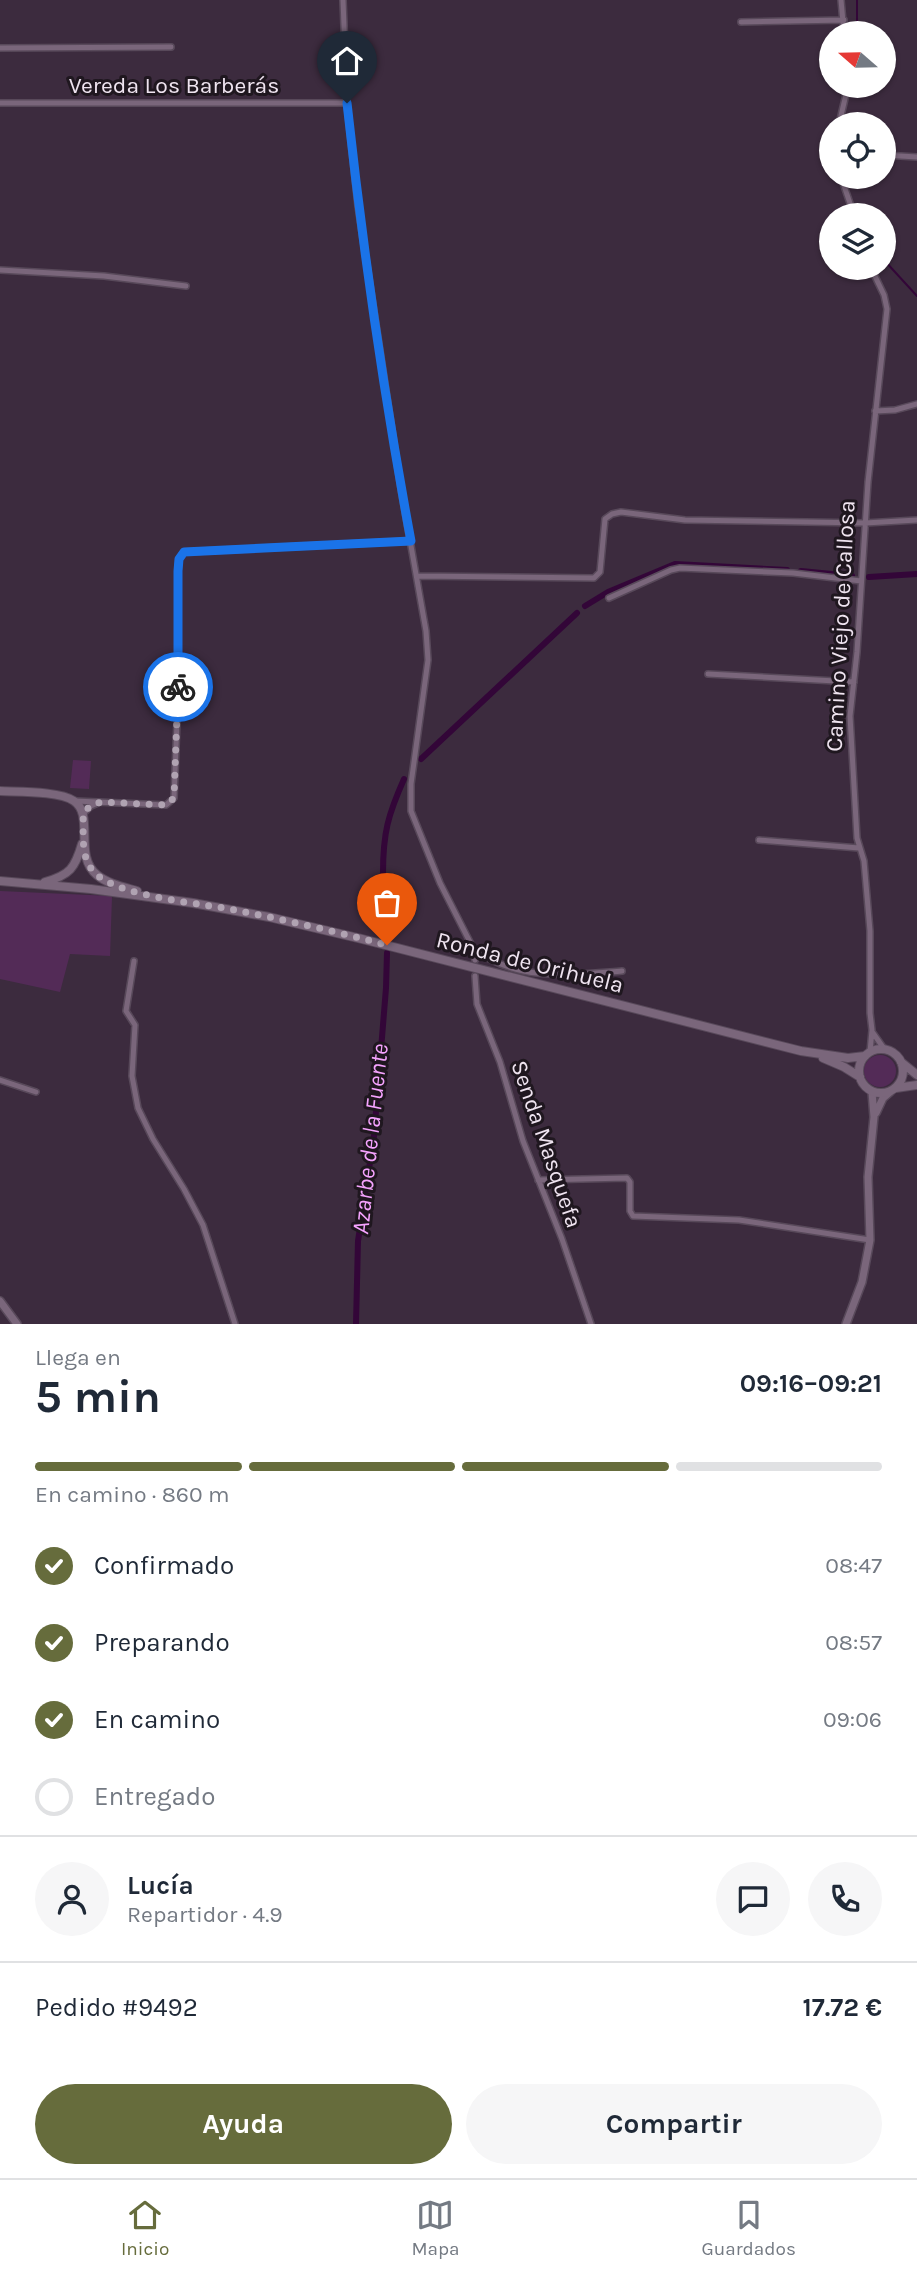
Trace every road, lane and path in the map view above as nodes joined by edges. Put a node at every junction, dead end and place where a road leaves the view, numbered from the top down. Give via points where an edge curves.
1 (343, 0) edge
2 (841, 0) edge
3 (844, 20) joint
4 (741, 22) dead end
5 (171, 47) dead end
6 (0, 48) edge
7 (0, 103) edge
8 (347, 103) junction
9 (896, 156) edge
10 (917, 157) edge
11 (0, 270) edge
12 (876, 280) edge
13 (186, 286) dead end
14 (917, 404) edge
15 (875, 411) junction
16 (917, 520) edge
17 (865, 523) junction
18 (411, 541) junction
19 (418, 576) junction
20 (861, 581) junction
21 (609, 598) dead end
22 (708, 674) dead end
23 (854, 682) junction
24 (0, 791) edge
25 (75, 801) junction
26 (101, 802) junction
27 (83, 814) junction
28 (83, 838) junction
29 (760, 840) dead end
30 (859, 848) junction
31 (0, 881) edge
32 (37, 883) junction
33 (156, 898) junction
34 (472, 949) junction
35 (475, 960) dead end
36 (134, 961) dead end
37 (622, 971) dead end
38 (475, 976) dead end
39 (872, 1030) junction
40 (885, 1050) junction
41 (801, 1051) junction
42 (868, 1054) junction
43 (901, 1062) junction
44 (917, 1075) edge
45 (860, 1077) junction
46 (1, 1082) edge
47 (917, 1085) edge
48 (893, 1090) junction
49 (36, 1092) dead end
50 (872, 1092) junction
51 (874, 1116) junction
52 (538, 1180) junction
53 (870, 1240) junction
54 (0, 1301) edge
55 (17, 1324) edge
56 (235, 1324) edge
57 (592, 1324) edge
58 (846, 1324) edge

1 - 8 street
2 - 3 street
3 - 4 street
5 - 6 street
7 - 8 street, Vereda Los Barberás
8 - 18 street via 373,312
9 - 10 street
11 - 13 street
12 - 15 street, Camino Viejo de Callosa via 887,303
14 - 15 street
15 - 17 street, Camino Viejo de Callosa
16 - 17 street
17 - 19 street via 685,520 621,512 605,519 600,572 594,578
17 - 20 street, Camino Viejo de Callosa
18 - 19 street
18 - 26 street via 184,552 178,571 174,798 166,805
19 - 34 street via 428,660 411,811
20 - 21 street via 680,568
20 - 23 street, Camino Viejo de Callosa
22 - 23 street
23 - 30 street, Camino Viejo de Callosa via 849,724
24 - 25 main road via 65,796
25 - 26 street
25 - 27 main road
26 - 27 street
27 - 28 main road
28 - 32 main road via 73,869
28 - 33 main road via 85,855 97,876
29 - 30 street
30 - 39 street, Camino Viejo de Callosa via 870,931
31 - 32 main road, Ronda de Orihuela
32 - 33 main road, Ronda de Orihuela
33 - 41 main road, Ronda de Orihuela via 235,910 362,939
34 - 35 street
34 - 37 street via 488,960 548,976
36 - 56 street via 126,1011 135,1025 134,1095 153,1139 203,1225
38 - 52 street, Senda Masquefa via 477,1004
39 - 40 street
39 - 42 street, Camino Viejo de Callosa
40 - 42 main road, Ronda de Orihuela
40 - 43 main road
41 - 42 main road, Ronda de Orihuela via 848,1058
41 - 45 main road, Ronda de Orihuela
42 - 45 main road via 860,1066
43 - 44 main road
43 - 48 main road via 902,1076
45 - 50 main road, Ronda de Orihuela
46 - 49 street
47 - 48 main road
48 - 50 main road
48 - 51 street
50 - 51 street
51 - 53 street via 868,1177
52 - 53 street via 627,1178 633,1216 739,1220
52 - 57 street, Senda Masquefa
53 - 58 street via 862,1282
54 - 55 street

